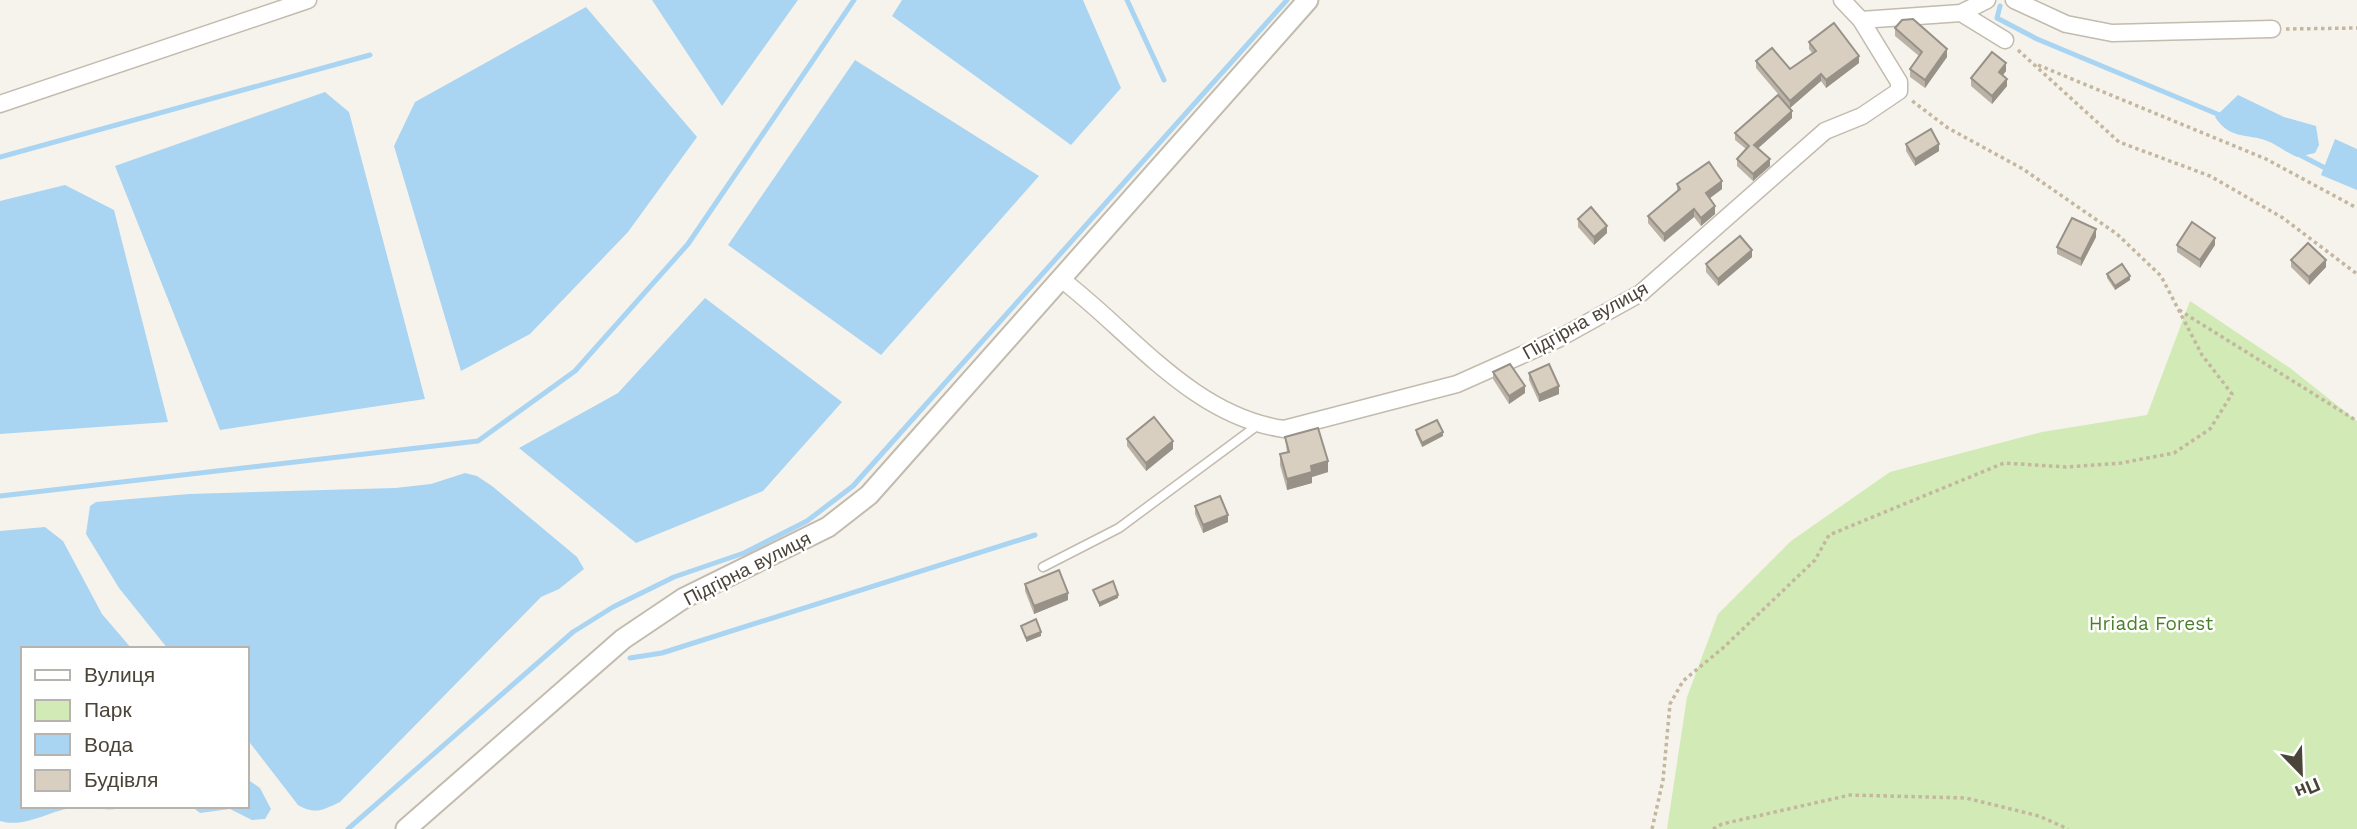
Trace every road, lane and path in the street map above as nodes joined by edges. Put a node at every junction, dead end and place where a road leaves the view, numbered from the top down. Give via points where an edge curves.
1 (308, 0) edge
2 (1308, 0) edge
3 (1842, 0) edge
4 (1987, 0) edge
5 (2014, 0) edge
6 (1961, 13) junction
7 (1861, 20) junction
8 (2357, 28) edge
9 (2272, 29) joint
10 (2005, 40) joint
11 (2036, 64) junction
12 (1899, 91) junction
13 (0, 104) edge
14 (2357, 208) edge
15 (2357, 274) edge
16 (1061, 279) junction
17 (2177, 309) junction
18 (2357, 421) edge
19 (1258, 425) junction
20 (1043, 567) dead end
21 (406, 829) edge
22 (1652, 829) edge
23 (1713, 829) edge
24 (2067, 829) edge

1 - 13 street
2 - 16 street, Підгірна вулиця
3 - 7 street
4 - 6 street
5 - 9 street via 2066,24 2112,33
6 - 7 street
6 - 10 street
7 - 12 street via 1899,82
8 - 9 path
10 - 11 path
11 - 14 path via 2266,159
11 - 15 path via 2119,142 2210,176 2283,218
12 - 17 path via 1948,128 2022,169 2117,234 2161,276
12 - 19 street, Підгірна вулиця via 1862,116 1825,131 1641,293 1558,339 1457,384 1284,429
16 - 19 street, Підгірна вулиця via 1182,384
16 - 21 street, Підгірна вулиця via 869,495 828,527 684,598 622,639
17 - 18 path
17 - 22 path via 2202,355 2232,394 2210,429 2174,453 2121,463 2066,467 2004,463 1829,536 1815,560 1683,681 1670,704 1663,780
19 - 20 lane via 1119,528
23 - 24 path via 1850,795 1966,798 2039,816

